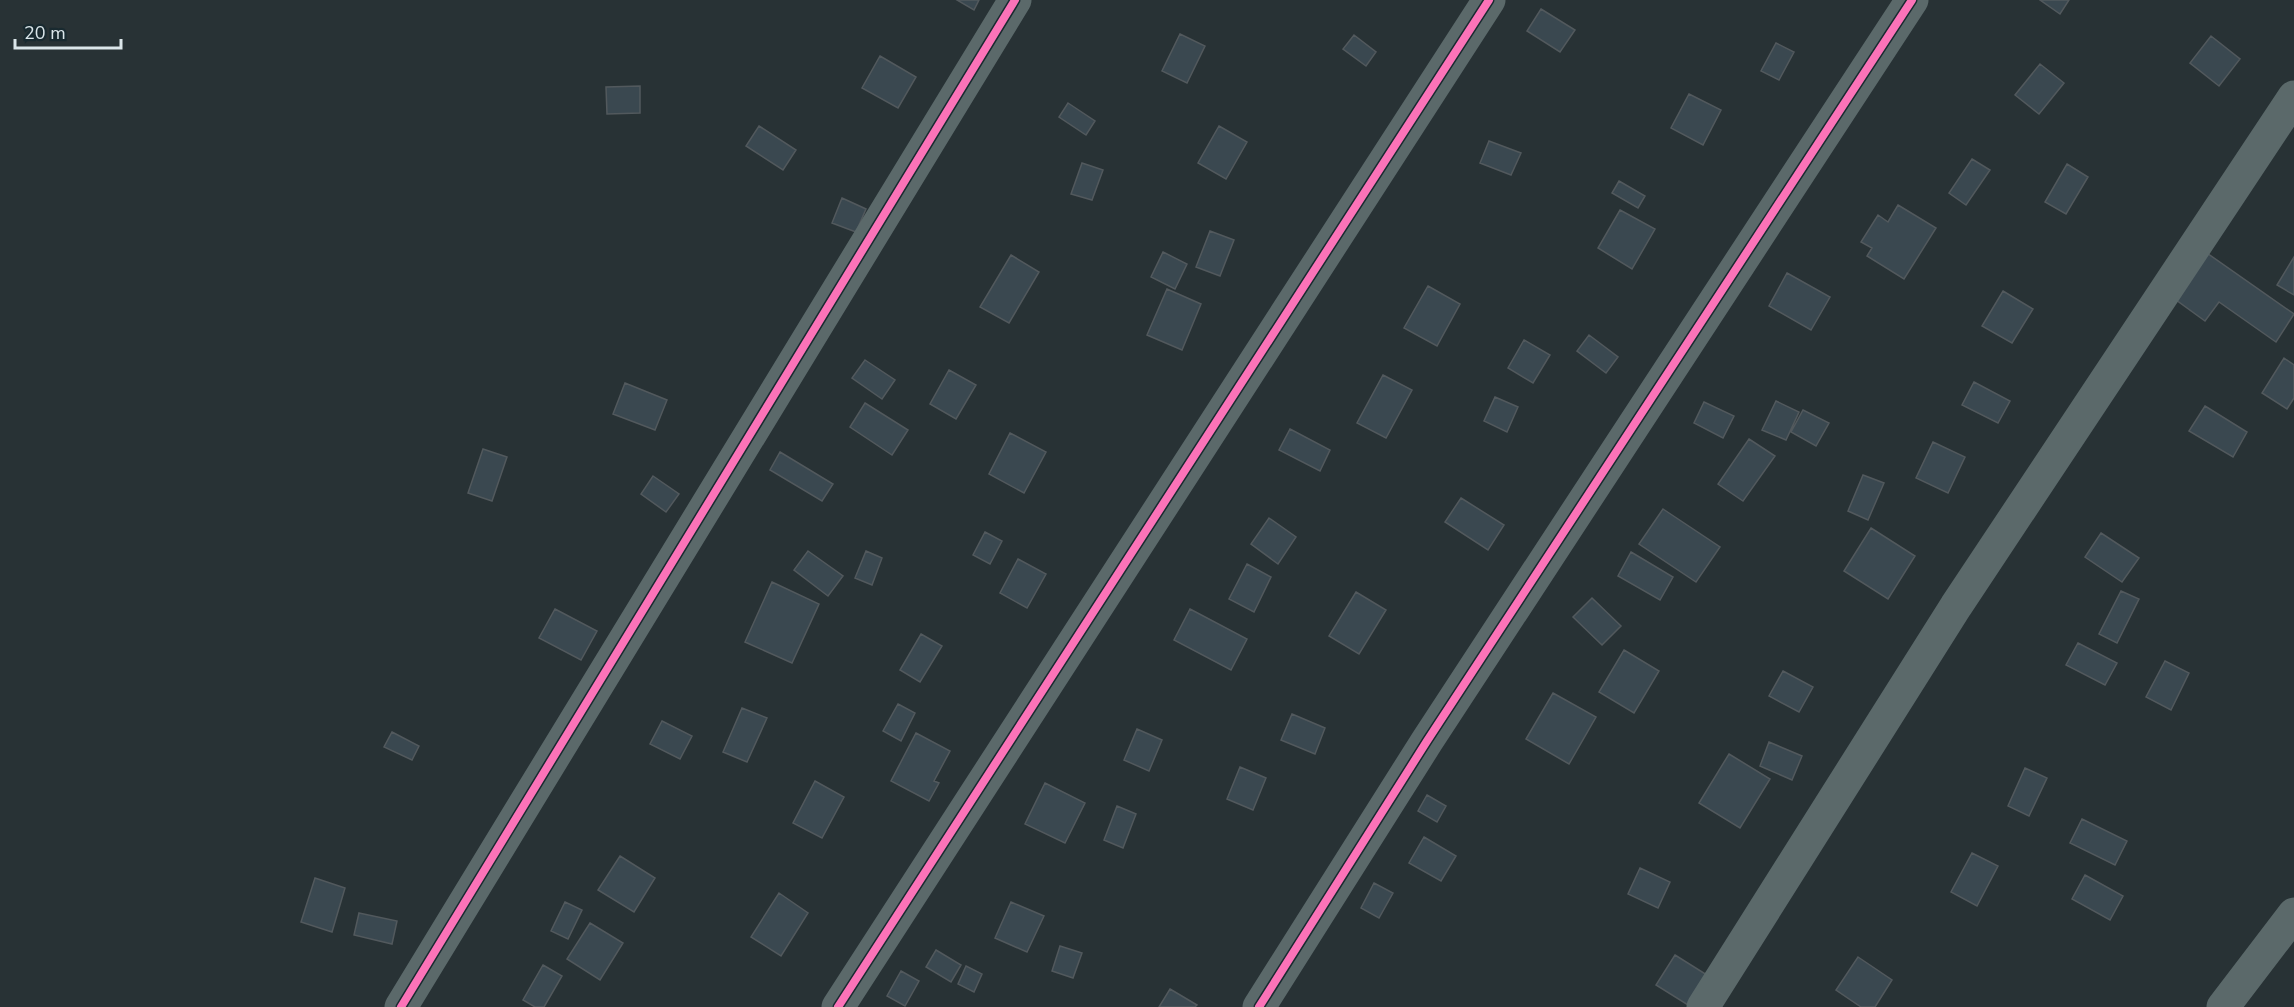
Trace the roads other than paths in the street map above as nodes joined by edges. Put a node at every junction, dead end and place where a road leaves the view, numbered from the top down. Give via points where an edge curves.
1 (1015, 0) edge
2 (1489, 0) edge
3 (1912, 0) edge
4 (2294, 97) edge
5 (2294, 914) edge
6 (401, 1007) edge
7 (838, 1007) edge
8 (1259, 1007) edge
9 (1703, 1007) edge
10 (2223, 1007) edge

1 - 6 street
2 - 7 street
3 - 8 street via 1426,741
4 - 9 street via 1956,606
5 - 10 street

